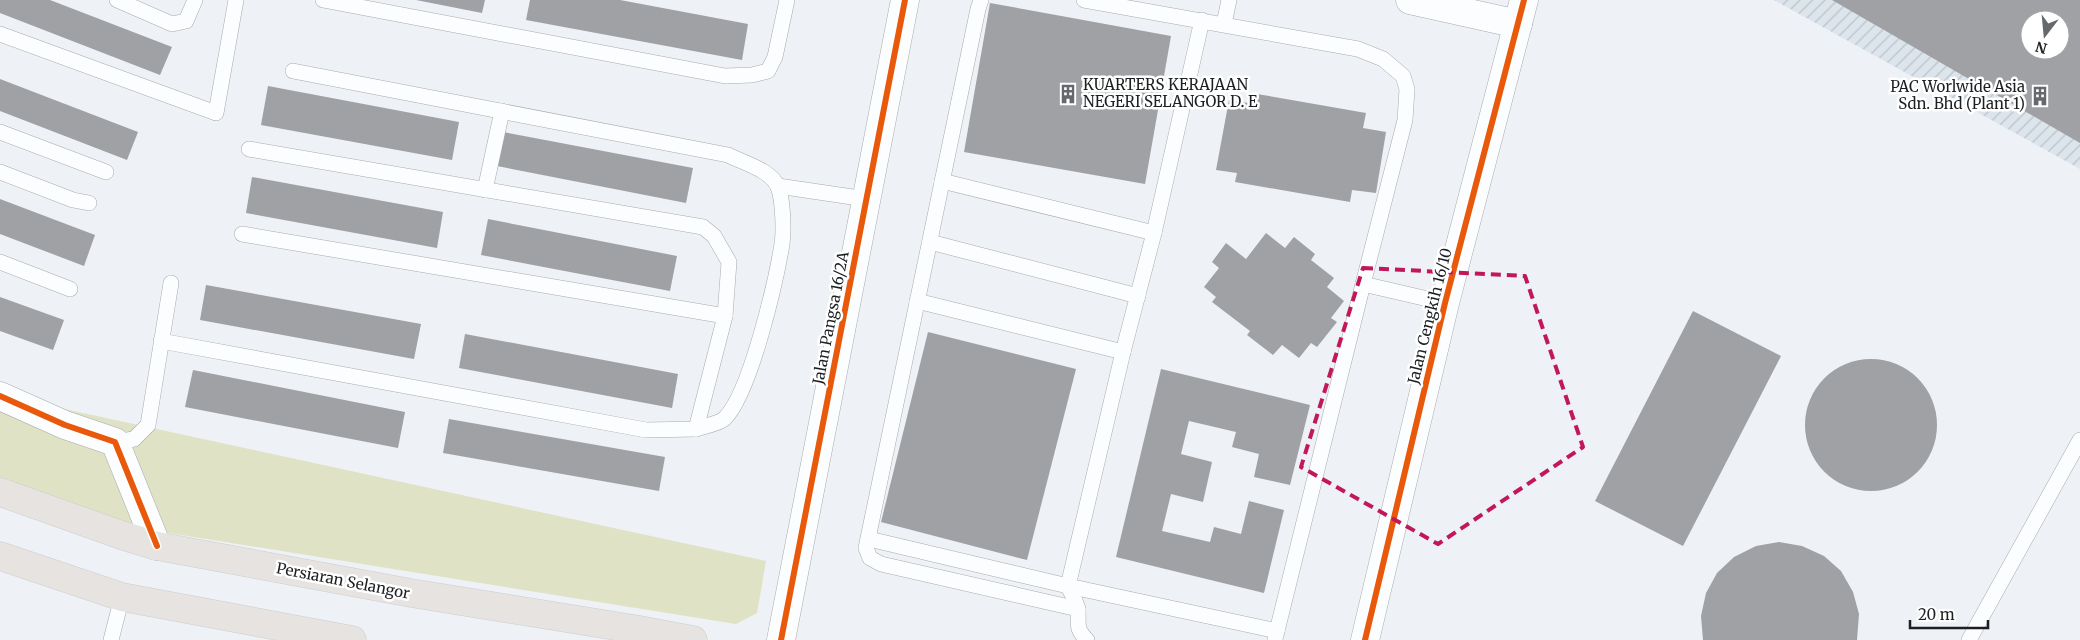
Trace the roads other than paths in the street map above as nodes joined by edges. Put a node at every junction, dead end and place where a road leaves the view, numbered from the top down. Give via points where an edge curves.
1 (117, 0) edge
2 (195, 0) edge
3 (236, 0) edge
4 (323, 0) edge
5 (787, 0) edge
6 (905, 0) edge
7 (981, 0) edge
8 (1084, 0) edge
9 (1229, 0) edge
10 (1410, 0) edge
11 (1521, 12) edge
12 (1202, 20) junction
13 (1224, 24) junction
14 (0, 34) edge
15 (293, 71) dead end
16 (502, 112) junction
17 (0, 132) edge
18 (249, 149) dead end
19 (0, 172) edge
20 (106, 172) dead end
21 (942, 181) junction
22 (778, 186) junction
23 (485, 190) junction
24 (866, 199) junction
25 (89, 203) dead end
26 (1154, 233) junction
27 (242, 234) dead end
28 (930, 242) junction
29 (0, 262) edge
30 (171, 283) dead end
31 (1363, 284) junction
32 (70, 289) dead end
33 (1138, 296) junction
34 (918, 301) junction
35 (1445, 303) junction
36 (725, 316) junction
37 (161, 341) junction
38 (1123, 352) junction
39 (0, 396) edge
40 (696, 429) junction
41 (2080, 440) edge
42 (115, 442) junction
43 (0, 492) edge
44 (868, 539) junction
45 (157, 546) junction
46 (0, 556) edge
47 (1068, 586) junction
48 (122, 597) junction
49 (1078, 609) junction
50 (1276, 636) edge
51 (111, 640) edge
52 (352, 640) edge
53 (693, 640) edge
54 (781, 640) edge
55 (1087, 640) edge
56 (1365, 640) edge
57 (1968, 640) edge

1 - 2 lane via 172,24 186,21
3 - 14 lane via 216,113
4 - 5 lane via 725,76 768,71
6 - 24 street, Jalan Pangsa 16/2A
7 - 21 lane
8 - 12 lane
9 - 13 lane
10 - 11 street
11 - 35 street, Jalan Cengkih 16/10
12 - 13 lane
12 - 26 lane
13 - 31 lane via 1358,48 1383,59 1403,76 1407,89 1405,120
15 - 16 lane
16 - 22 lane via 728,155 765,172
16 - 23 lane
17 - 20 lane
18 - 23 lane
19 - 25 lane
21 - 26 lane
21 - 28 lane
22 - 24 lane
22 - 40 lane via 782,242 764,323 740,398 724,420
23 - 36 lane via 703,227 714,236 729,262
24 - 54 street, Jalan Pangsa 16/2A
26 - 33 lane
27 - 36 lane
28 - 33 lane
28 - 34 lane
29 - 32 lane
30 - 37 lane
31 - 35 lane
31 - 50 lane
33 - 38 lane
34 - 38 lane
34 - 44 lane
35 - 56 street, Jalan Cengkih 16/10
36 - 40 lane
37 - 40 lane via 646,430
37 - 42 lane via 148,425 134,439
38 - 47 lane
39 - 42 street via 65,426
41 - 57 lane
42 - 45 street
43 - 45 main road, Persiaran Selangor
44 - 47 lane
44 - 49 lane via 866,548 870,558 881,564
45 - 53 main road, Persiaran Selangor
46 - 48 main road
47 - 49 lane
47 - 50 lane
48 - 51 lane
48 - 52 main road
49 - 55 lane via 1079,632

